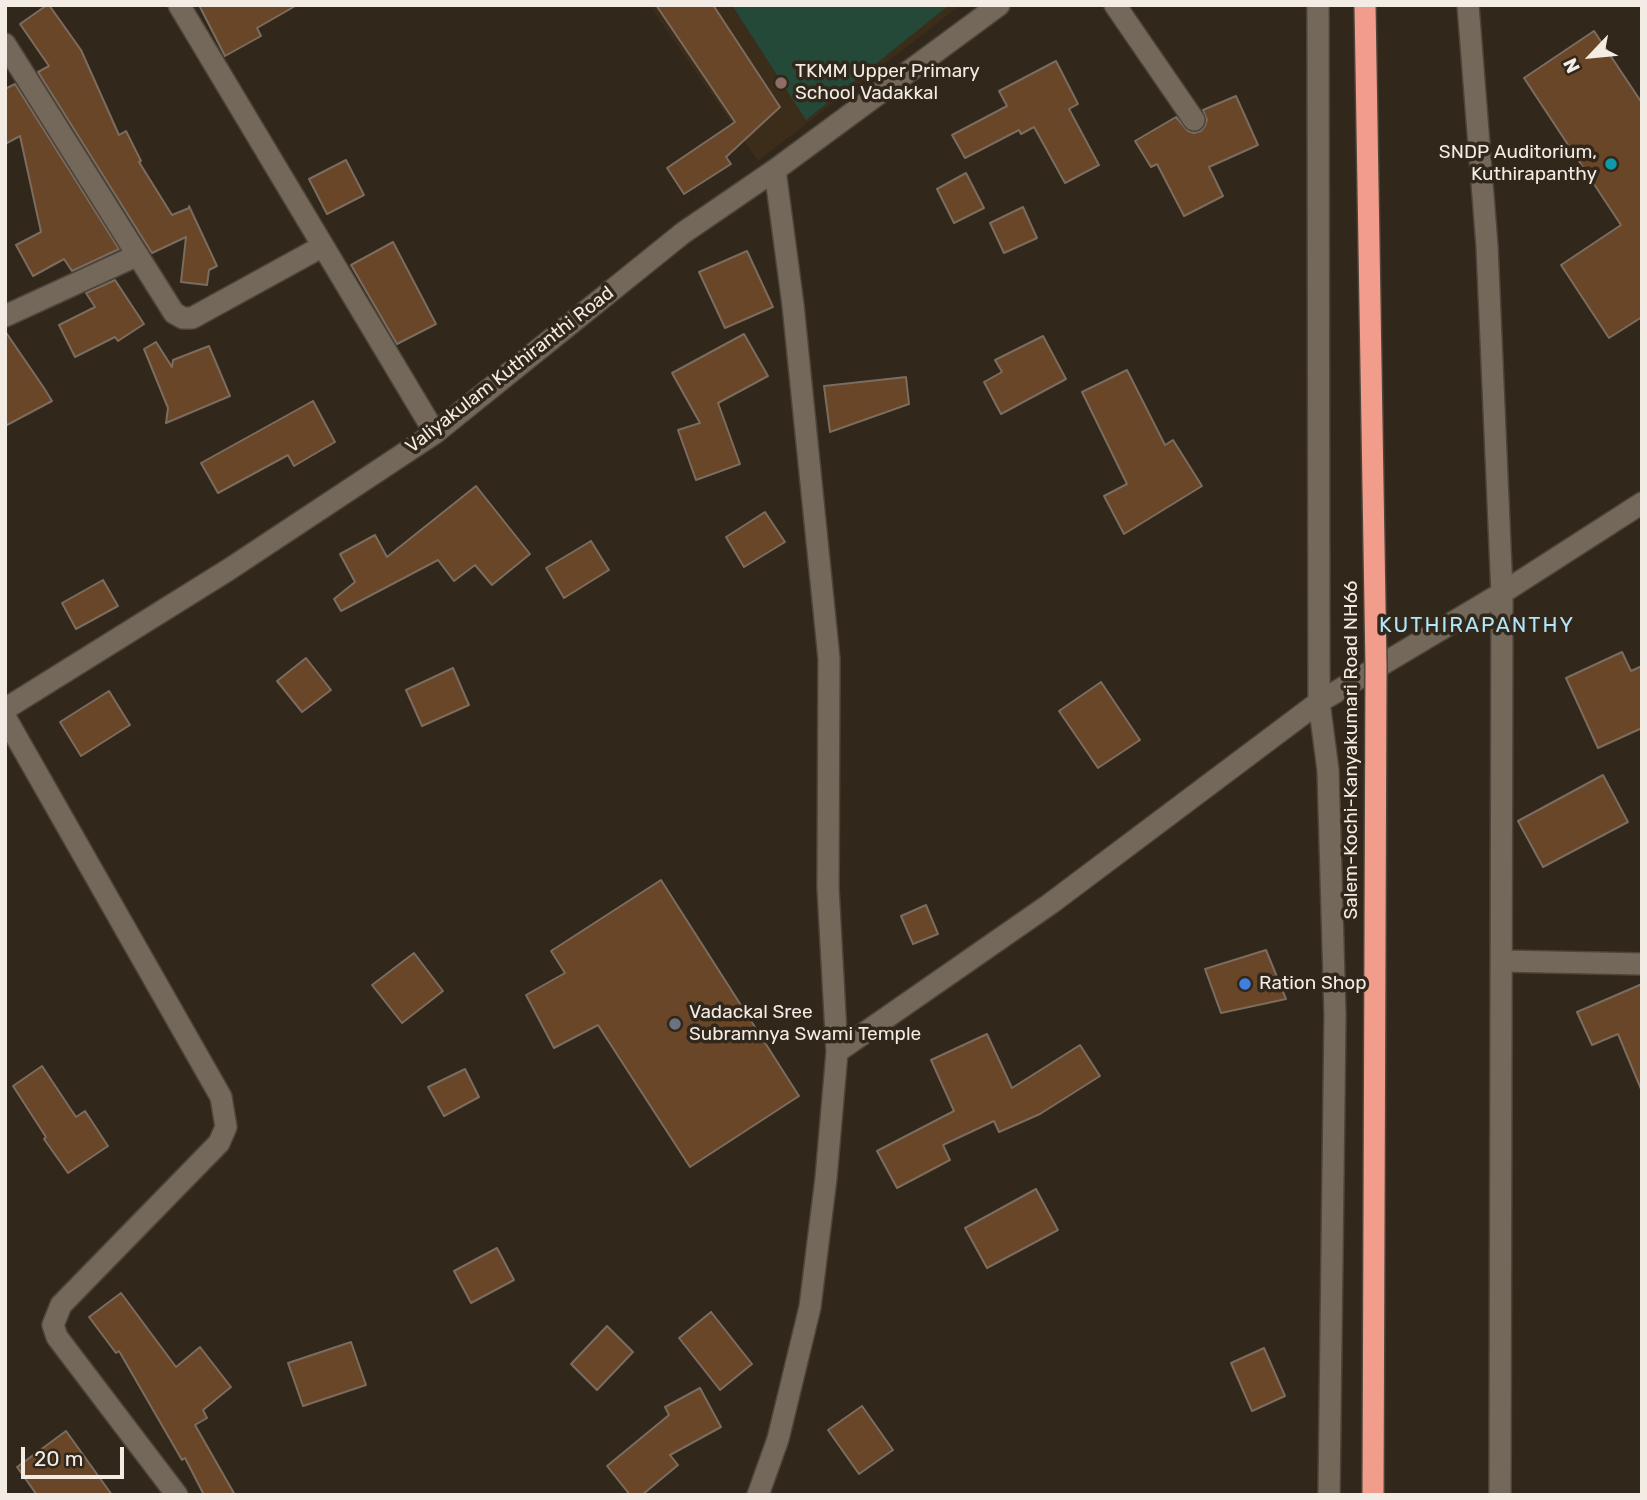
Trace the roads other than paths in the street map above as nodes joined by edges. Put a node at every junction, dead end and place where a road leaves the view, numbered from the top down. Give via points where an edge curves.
1 (179, 5) edge
2 (999, 5) edge
3 (1115, 5) edge
4 (1318, 5) edge
5 (1365, 5) edge
6 (1468, 5) edge
7 (5, 44) edge
8 (1194, 120) dead end
9 (775, 170) junction
10 (323, 246) junction
11 (138, 254) junction
12 (5, 316) edge
13 (435, 433) junction
14 (1642, 503) edge
15 (1502, 593) junction
16 (1320, 702) junction
17 (5, 709) edge
18 (5, 717) edge
19 (1502, 961) junction
20 (1642, 964) edge
21 (837, 1052) junction
22 (177, 1495) edge
23 (758, 1495) edge
24 (1329, 1495) edge
25 (1373, 1495) edge
26 (1500, 1495) edge

1 - 10 street
2 - 9 street, Valiyakulam Kuthiranthi Road
3 - 8 street
4 - 16 street
5 - 25 highway, Salem-Kochi-Kanyakumari Road NH66, bridge via 1376,666
6 - 15 street via 1486,246
7 - 11 street
9 - 13 street, Valiyakulam Kuthiranthi Road via 683,233
9 - 21 street via 829,659 828,888
10 - 11 street via 192,318 174,313
10 - 13 street
11 - 12 street
13 - 17 street, Valiyakulam Kuthiranthi Road
14 - 15 street
15 - 16 street
15 - 19 street
16 - 21 street via 1050,904
16 - 24 street via 1328,770 1335,1015
18 - 22 street via 221,1097 226,1126 219,1143 61,1305 53,1325 57,1337
19 - 20 street
19 - 26 street
21 - 23 street via 810,1307 778,1439

